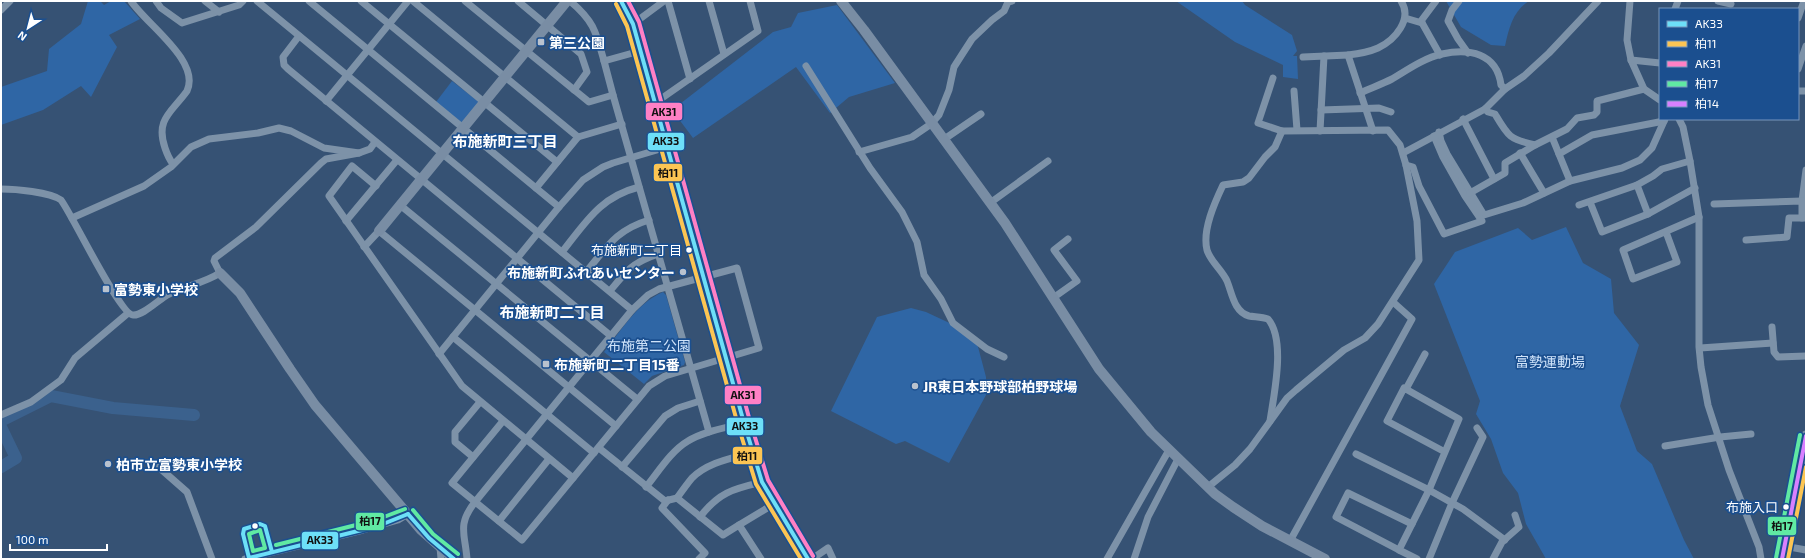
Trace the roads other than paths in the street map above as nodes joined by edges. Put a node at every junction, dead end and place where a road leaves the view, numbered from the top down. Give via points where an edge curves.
1 (10, 1) edge
2 (131, 1) edge
3 (156, 1) edge
4 (205, 1) edge
5 (243, 1) edge
6 (257, 1) edge
7 (309, 1) edge
8 (408, 1) edge
9 (413, 1) edge
10 (465, 1) edge
11 (518, 1) edge
12 (567, 1) edge
13 (570, 1) edge
14 (621, 1) edge
15 (664, 1) edge
16 (668, 1) edge
17 (709, 1) edge
18 (750, 1) edge
19 (841, 1) edge
20 (1012, 1) edge
21 (1401, 1) edge
22 (1436, 1) edge
23 (1459, 1) edge
24 (1598, 1) edge
25 (1630, 1) edge
26 (1718, 1) edge
27 (1804, 1) edge
28 (365, 2) edge
29 (1731, 5) edge
30 (1, 10) edge
31 (219, 12) junction
32 (1799, 15) edge
33 (1405, 18) junction
34 (1422, 23) junction
35 (389, 24) junction
36 (633, 24) junction
37 (547, 25) junction
38 (300, 36) junction
39 (1806, 46) edge
40 (368, 50) junction
41 (526, 51) junction
42 (640, 51) junction
43 (1468, 53) junction
44 (724, 54) junction
45 (1348, 55) junction
46 (1440, 55) junction
47 (1324, 56) junction
48 (1303, 58) dead end
49 (1631, 60) junction
50 (604, 61) junction
51 (1659, 63) edge
52 (806, 66) dead end
53 (1799, 66) edge
54 (347, 75) junction
55 (506, 77) junction
56 (1273, 78) dead end
57 (690, 79) junction
58 (1505, 89) junction
59 (1644, 89) junction
60 (574, 90) junction
61 (1294, 91) dead end
62 (1360, 93) junction
63 (613, 95) junction
64 (1659, 99) edge
65 (326, 101) junction
66 (484, 103) junction
67 (655, 103) junction
68 (1366, 109) junction
69 (1485, 109) junction
70 (1321, 110) junction
71 (1392, 112) dead end
72 (981, 114) dead end
73 (1463, 119) junction
74 (1664, 120) edge
75 (1680, 120) edge
76 (622, 124) junction
77 (931, 124) junction
78 (463, 128) junction
79 (1297, 130) junction
80 (1282, 131) junction
81 (1320, 131) junction
82 (1373, 131) junction
83 (1437, 134) junction
84 (578, 137) junction
85 (1552, 137) junction
86 (943, 140) junction
87 (375, 142) junction
88 (1535, 145) junction
89 (667, 147) junction
90 (359, 152) junction
91 (859, 152) junction
92 (1402, 153) junction
93 (1520, 153) junction
94 (442, 154) junction
95 (1559, 154) junction
96 (630, 157) junction
97 (397, 160) junction
98 (1048, 161) dead end
99 (1690, 161) junction
100 (557, 162) junction
101 (173, 164) junction
102 (1406, 165) junction
103 (1806, 170) edge
104 (421, 179) junction
105 (1494, 179) junction
106 (1570, 181) junction
107 (1637, 185) junction
108 (376, 186) junction
109 (639, 187) junction
110 (536, 188) junction
111 (1695, 188) junction
112 (1, 189) edge
113 (1470, 193) junction
114 (1544, 193) junction
115 (1802, 201) junction
116 (1590, 202) junction
117 (990, 203) junction
118 (1714, 204) dead end
119 (400, 205) junction
120 (1580, 205) dead end
121 (559, 207) junction
122 (1648, 214) junction
123 (1698, 217) junction
124 (72, 218) junction
125 (1804, 218) edge
126 (649, 220) junction
127 (346, 221) junction
128 (379, 231) junction
129 (1666, 232) junction
130 (538, 233) junction
131 (1068, 239) dead end
132 (1746, 240) dead end
133 (364, 247) junction
134 (562, 252) junction
135 (658, 254) junction
136 (517, 258) junction
137 (220, 272) junction
138 (586, 272) junction
139 (704, 277) junction
140 (496, 284) junction
141 (667, 287) junction
142 (610, 292) junction
143 (1053, 298) junction
144 (1393, 302) junction
145 (474, 310) junction
146 (632, 310) junction
147 (127, 314) junction
148 (1772, 327) dead end
149 (611, 336) junction
150 (453, 337) junction
151 (1774, 343) junction
152 (1700, 348) junction
153 (439, 354) junction
154 (1425, 354) dead end
155 (1806, 356) edge
156 (1004, 357) dead end
157 (726, 358) junction
158 (590, 361) junction
159 (690, 368) junction
160 (569, 388) junction
161 (1406, 389) junction
162 (637, 399) junction
163 (700, 401) junction
164 (480, 402) junction
165 (547, 414) junction
166 (1, 415) edge
167 (503, 421) junction
168 (1269, 422) junction
169 (744, 423) junction
170 (616, 426) junction
171 (1477, 428) dead end
172 (708, 432) junction
173 (1751, 434) dead end
174 (1720, 437) junction
175 (1806, 439) edge
176 (526, 440) junction
177 (1665, 446) dead end
178 (597, 450) junction
179 (1169, 450) junction
180 (753, 452) junction
181 (1444, 452) junction
182 (1356, 454) dead end
183 (473, 457) junction
184 (549, 459) junction
185 (1178, 459) junction
186 (154, 463) dead end
187 (622, 467) junction
188 (573, 478) junction
189 (1802, 478) edge
190 (762, 482) junction
191 (646, 486) junction
192 (1208, 487) junction
193 (1429, 490) junction
194 (677, 498) junction
195 (668, 500) junction
196 (475, 502) junction
197 (1452, 503) junction
198 (774, 504) junction
199 (408, 514) junction
200 (1516, 515) dead end
201 (700, 517) junction
202 (499, 521) junction
203 (1412, 524) junction
204 (740, 525) junction
205 (1505, 540) junction
206 (1290, 541) junction
207 (1784, 546) junction
208 (440, 547) junction
209 (1399, 550) junction
210 (1806, 550) edge
211 (212, 559) edge
212 (245, 559) edge
213 (441, 559) edge
214 (454, 559) edge
215 (467, 559) edge
216 (699, 559) edge
217 (761, 559) edge
218 (808, 559) edge
219 (812, 559) edge
220 (833, 559) edge
221 (1107, 559) edge
222 (1134, 559) edge
223 (1325, 559) edge
224 (1417, 559) edge
225 (1429, 559) edge
226 (1493, 559) edge
227 (1762, 559) edge
228 (1782, 559) edge

1 - 30 street
2 - 101 street via 179,55 190,77 187,91 162,124 163,141
3 - 31 street via 161,8 182,23
4 - 31 street
5 - 31 street
6 - 38 street
7 - 40 street
8 - 35 street
9 - 55 street
10 - 41 street
11 - 37 street
12 - 37 street
13 - 50 street via 588,18 595,29
14 - 36 street
15 - 36 street
16 - 57 street
17 - 44 street
18 - 44 street via 758,31
19 - 77 street
20 - 77 street via 1008,2 1004,11 972,39 954,67 949,90 939,115
21 - 33 street
22 - 34 street
23 - 43 street via 1448,21
24 - 58 street via 1549,53
25 - 49 street via 1627,40
26 - 29 street
27 - 32 street
28 - 35 street
33 - 34 street
33 - 45 street via 1393,38 1378,48
34 - 46 street
35 - 40 street
35 - 66 street
36 - 42 street
37 - 41 street
37 - 60 street via 581,54 587,72
38 - 54 street
38 - 65 street via 284,57 284,65
39 - 53 street
40 - 54 street
40 - 78 street
41 - 55 street
41 - 60 street
42 - 50 street
42 - 67 street
43 - 46 street
43 - 58 street via 1474,52 1486,57 1500,76 1500,85
44 - 57 street
45 - 47 street
45 - 62 street
46 - 62 street
47 - 48 street
47 - 70 street
49 - 51 street
49 - 59 street
50 - 63 street
52 - 91 street
54 - 65 street
54 - 94 street
55 - 66 street
55 - 84 street
56 - 80 street via 1258,123
57 - 67 street
58 - 69 street
59 - 64 street
59 - 85 street via 1597,101 1597,112 1594,115 1577,118 1567,129
60 - 63 street via 589,102
61 - 79 street
62 - 68 street
63 - 76 street
65 - 87 street
66 - 78 street
66 - 100 street
67 - 89 street
68 - 70 street
68 - 71 street via 1379,108
68 - 82 street
69 - 73 street
69 - 88 street via 1495,114 1513,139
70 - 81 street
72 - 86 street
73 - 83 street
73 - 105 street
74 - 95 street via 1592,135
74 - 106 street via 1652,148 1640,160 1622,168
75 - 99 street
76 - 84 street
76 - 96 street
77 - 86 street
77 - 91 street via 912,137
78 - 94 street
78 - 110 street
79 - 80 street
79 - 81 street
80 - 168 street via 1275,148 1249,178 1243,182 1223,185 1210,212 1206,242 1207,250 1224,276 1238,308 1250,316 1268,319 1276,333 1277,371
81 - 82 street
82 - 92 street via 1388,130 1400,144
83 - 92 street
83 - 102 street via 1443,157 1482,221 1444,234 1419,186 1413,167
83 - 113 street
84 - 100 street
85 - 88 street
85 - 95 street
86 - 117 street
87 - 90 street via 370,149
87 - 97 street
88 - 93 street
89 - 96 street
89 - 139 street
90 - 101 street via 324,148 291,131 279,128 209,139 191,147
90 - 137 street via 326,159 321,163 256,227 215,258
91 - 156 street via 906,219 916,242 924,275 953,323 987,349
92 - 102 street
93 - 105 street via 1505,163 1505,173
93 - 114 street
94 - 104 street
94 - 130 street
95 - 106 street
96 - 109 street
96 - 121 street via 594,172 576,186
97 - 104 street
97 - 108 street
98 - 117 street
99 - 107 street via 1662,169
99 - 111 street
100 - 110 street
101 - 124 street via 134,192
102 - 144 street via 1417,221 1419,260
103 - 115 street
104 - 119 street
104 - 136 street
105 - 113 street
106 - 114 street
107 - 116 street
107 - 122 street
108 - 127 street
108 - 127 street via 352,166 329,196
109 - 126 street
109 - 134 street via 606,201
110 - 121 street
111 - 122 street
111 - 123 street
112 - 124 street via 56,196
113 - 114 street via 1484,215
115 - 118 street
115 - 125 street
116 - 120 street
116 - 122 street via 1602,232
117 - 143 street
119 - 128 street
119 - 140 street
121 - 130 street
123 - 129 street
123 - 152 street
124 - 147 street
125 - 132 street via 1789,218 1787,238
126 - 135 street
126 - 138 street via 633,225 616,236
127 - 133 street
128 - 133 street
128 - 145 street
129 - 129 street via 1622,250 1633,279 1677,262
130 - 134 street
130 - 136 street
131 - 143 street via 1054,250 1077,281
133 - 153 street
134 - 138 street
135 - 141 street
135 - 142 street via 631,266
136 - 140 street
136 - 149 street
137 - 147 street via 170,294 138,314
137 - 199 street via 240,292 315,405
138 - 142 street
139 - 141 street
139 - 157 street
139 - 157 street via 737,268 760,348
140 - 145 street
140 - 158 street
141 - 146 street via 648,295
141 - 159 street
142 - 146 street
143 - 179 street via 1099,369
144 - 168 street via 1365,338 1344,350 1296,390
144 - 206 street via 1412,319
145 - 150 street
145 - 160 street
146 - 149 street
147 - 166 street via 75,358 61,380 32,402
148 - 151 street
149 - 158 street
150 - 153 street
150 - 165 street
151 - 152 street
151 - 155 street via 1774,352 1778,357
152 - 174 street via 1708,405
153 - 164 street via 462,386
154 - 161 street
157 - 159 street
157 - 169 street
158 - 160 street
158 - 162 street
159 - 162 street via 657,380
159 - 163 street
160 - 165 street
160 - 170 street
161 - 181 street via 1459,419
161 - 181 street via 1404,388 1386,421
162 - 170 street
163 - 172 street
163 - 187 street via 678,408 665,416
164 - 167 street
164 - 183 street via 455,432 455,442
165 - 176 street
165 - 178 street
167 - 176 street
167 - 183 street
168 - 192 street via 1235,465
169 - 172 street
169 - 180 street
170 - 178 street
171 - 197 street via 1483,437
172 - 191 street via 680,447
173 - 174 street
174 - 177 street
174 - 227 street via 1729,470
175 - 189 main road
176 - 184 street
176 - 196 street
178 - 187 street
178 - 188 street
179 - 185 street
179 - 221 street
180 - 190 street
180 - 194 street via 710,465 692,478
181 - 193 street
182 - 193 street
183 - 196 street via 452,483
184 - 188 street
184 - 202 street
185 - 192 street
185 - 222 street via 1148,517
186 - 211 street via 187,492
187 - 191 street
188 - 202 street via 522,540
189 - 207 main road
190 - 198 street
190 - 201 street via 738,488 716,498
191 - 195 street via 664,501
192 - 206 street via 1241,512
193 - 197 street
193 - 203 street
194 - 195 street
194 - 201 street
195 - 216 street via 662,508 705,553
196 - 202 street
196 - 215 street via 464,517 463,523
197 - 205 street
197 - 225 street
198 - 204 street
198 - 218 street
199 - 208 street
199 - 212 street via 398,520 363,530
200 - 205 street via 1519,527
201 - 204 street via 723,535
203 - 209 street
203 - 209 street via 1348,493 1336,517
204 - 217 street
205 - 226 street
206 - 223 street
207 - 210 street
207 - 228 main road
208 - 213 street
208 - 214 street
209 - 224 street
219 - 220 street via 828,548

